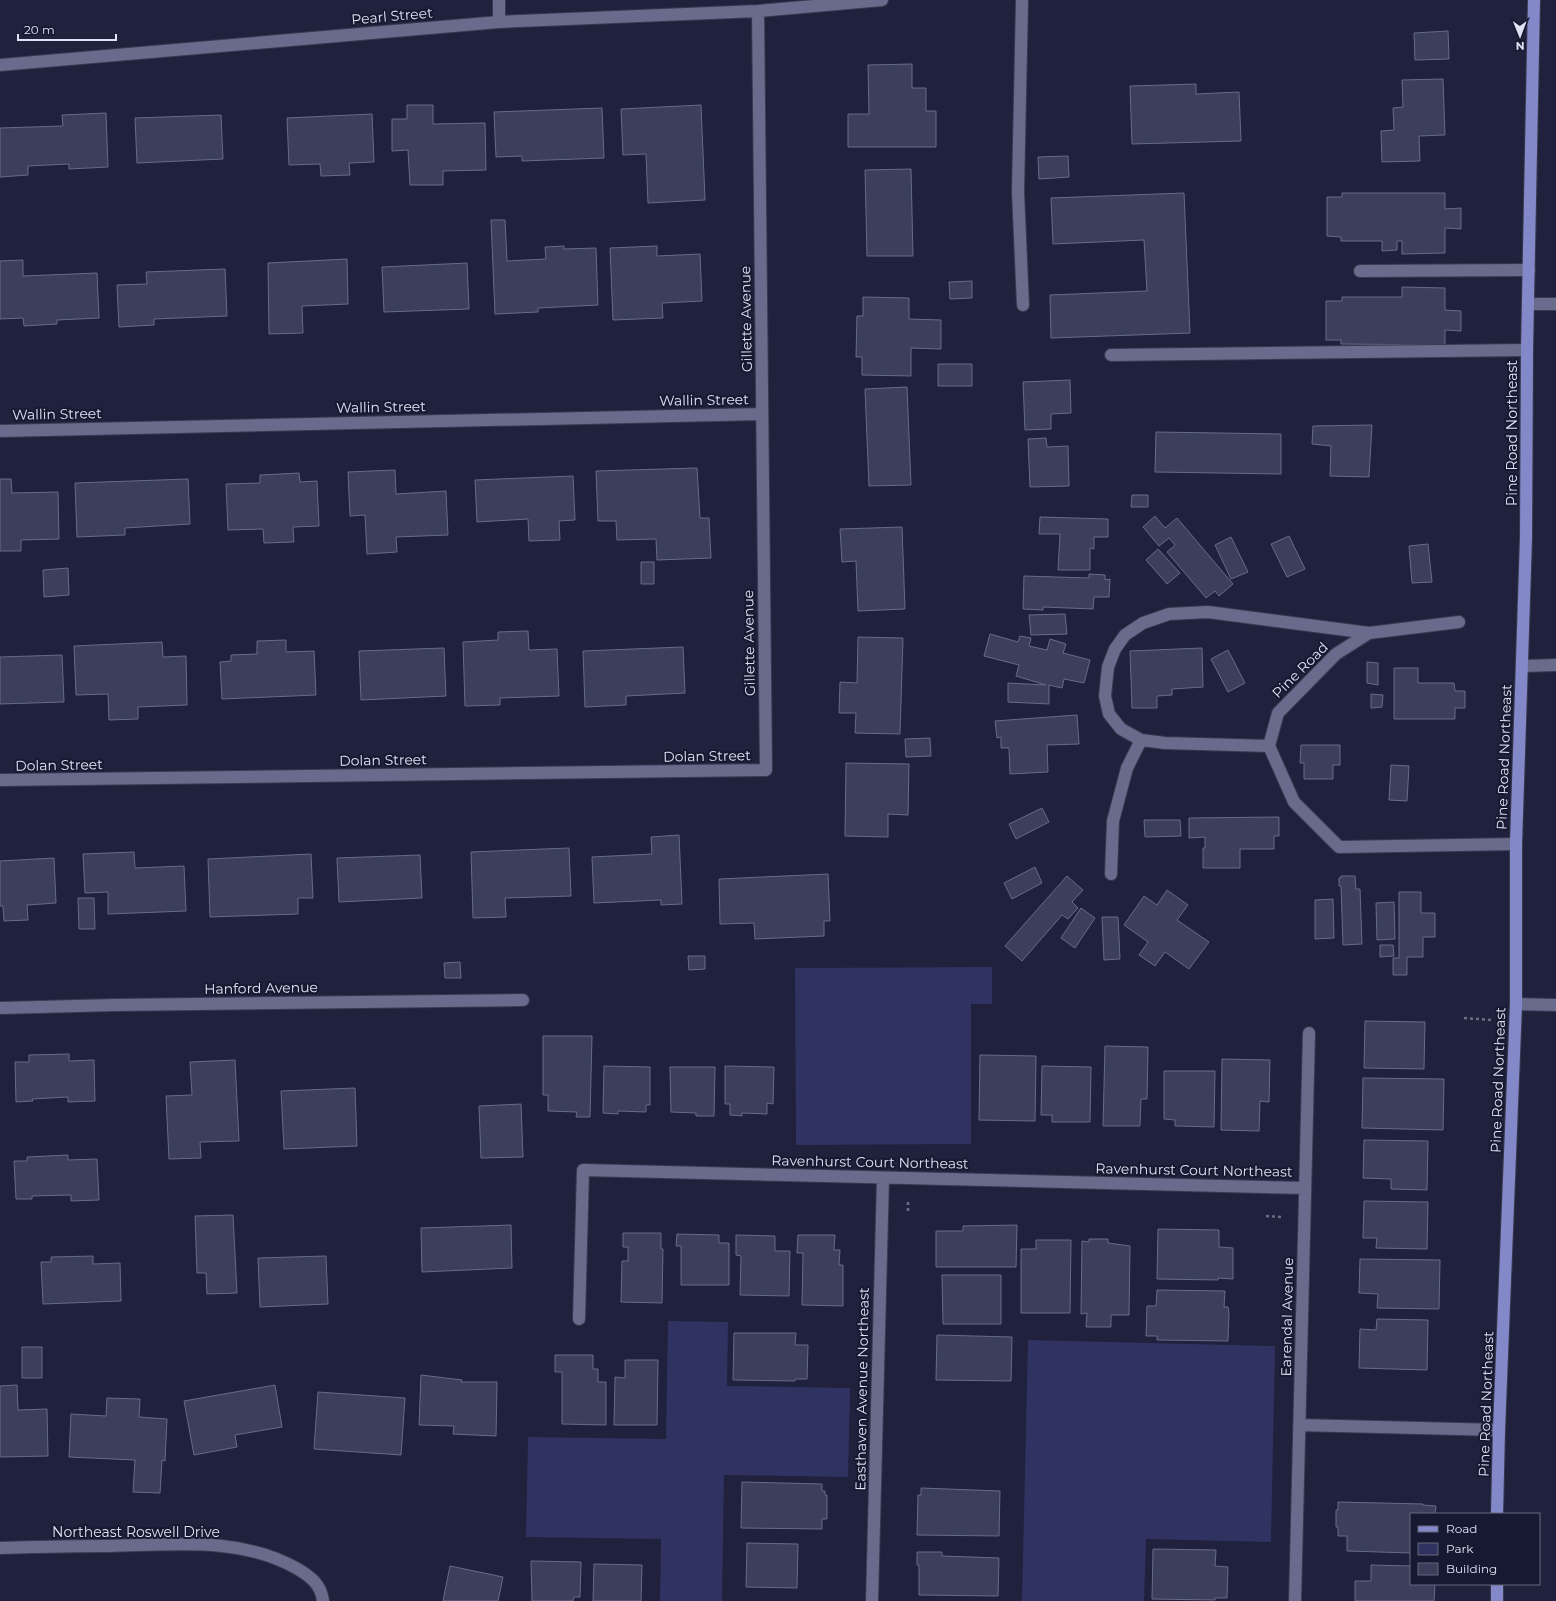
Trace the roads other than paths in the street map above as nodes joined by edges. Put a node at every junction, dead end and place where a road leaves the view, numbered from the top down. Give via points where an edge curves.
1 (499, 0) edge
2 (882, 0) edge
3 (1022, 0) edge
4 (1534, 0) edge
5 (758, 11) junction
6 (499, 22) junction
7 (0, 65) edge
8 (1529, 270) junction
9 (1360, 271) dead end
10 (1528, 304) junction
11 (1556, 304) edge
12 (1023, 305) dead end
13 (1527, 350) junction
14 (1111, 355) dead end
15 (762, 414) junction
16 (0, 431) edge
17 (1459, 622) dead end
18 (1369, 633) junction
19 (1556, 665) edge
20 (1522, 666) junction
21 (1141, 740) junction
22 (1269, 746) junction
23 (766, 770) joint
24 (0, 780) edge
25 (1516, 844) junction
26 (1111, 874) dead end
27 (523, 1000) dead end
28 (1516, 1004) junction
29 (1556, 1005) edge
30 (0, 1008) edge
31 (1309, 1033) dead end
32 (883, 1178) junction
33 (1305, 1188) junction
34 (579, 1318) dead end
35 (1299, 1425) junction
36 (1499, 1430) junction
37 (1498, 1513) edge
38 (0, 1548) edge
39 (1497, 1585) edge
40 (323, 1601) edge
41 (872, 1601) edge
42 (1295, 1601) edge
43 (1497, 1601) edge

1 - 6 street
2 - 5 street, Pearl Street
3 - 12 street via 1018,192
4 - 8 main road, Pine Road Northeast
5 - 6 street, Pearl Street
5 - 15 street, Gillette Avenue
6 - 7 street, Pearl Street
8 - 9 street
8 - 10 main road, Pine Road Northeast
10 - 11 street
10 - 13 main road, Pine Road Northeast
13 - 14 street
13 - 20 main road, Pine Road Northeast
15 - 16 street, Wallin Street
15 - 23 street, Gillette Avenue
17 - 18 street, Pine Road
18 - 21 street via 1208,612 1169,614 1143,623 1125,635 1115,649 1108,667 1105,696 1109,714 1121,729
18 - 22 street, Pine Road via 1336,654 1278,713
19 - 20 street
20 - 25 main road, Pine Road Northeast
21 - 22 street
21 - 26 street via 1127,768 1112,821
22 - 25 street via 1294,802 1340,847
23 - 24 street, Dolan Street
25 - 28 main road, Pine Road Northeast
27 - 30 street, Hanford Avenue
28 - 29 street
28 - 36 main road, Pine Road Northeast
31 - 33 street, Earendal Avenue
32 - 33 street, Ravenhurst Court Northeast
32 - 34 street, Ravenhurst Court Northeast via 583,1170
32 - 41 street, Easthaven Avenue Northeast
33 - 35 street, Earendal Avenue
35 - 36 street
35 - 42 street, Earendal Avenue
36 - 37 main road, Pine Road Northeast
38 - 40 street, Northeast Roswell Drive via 207,1544 245,1549 281,1560 308,1575 322,1591
39 - 43 main road

